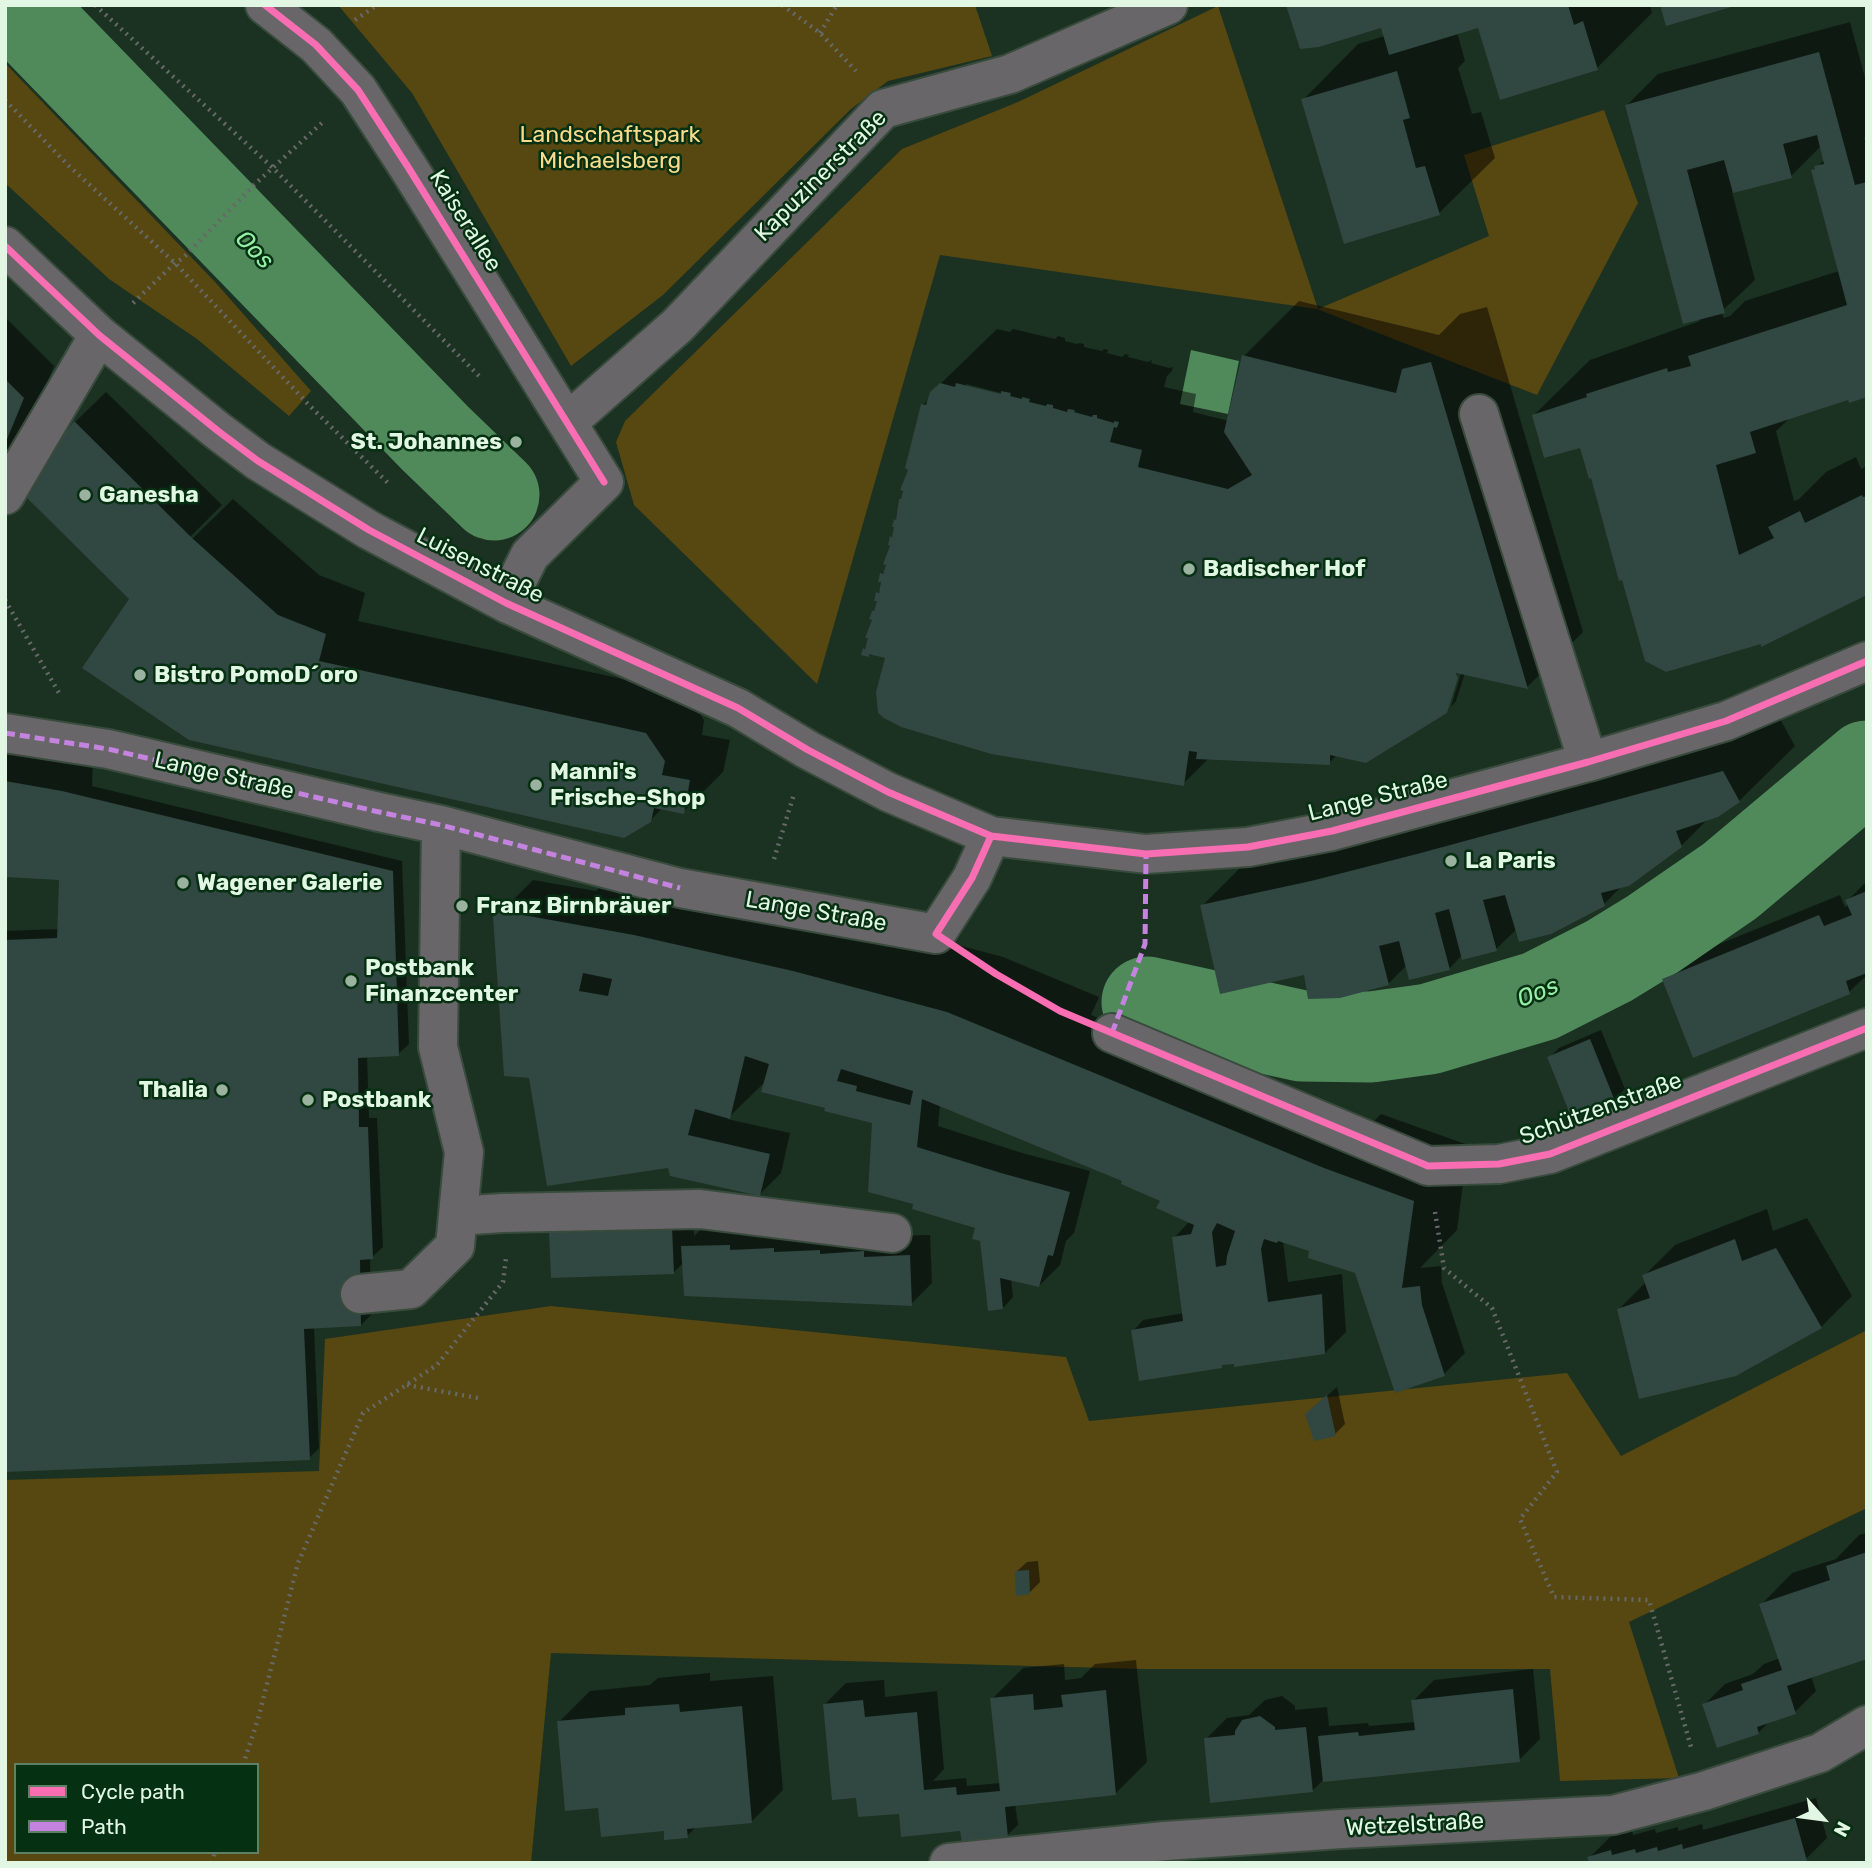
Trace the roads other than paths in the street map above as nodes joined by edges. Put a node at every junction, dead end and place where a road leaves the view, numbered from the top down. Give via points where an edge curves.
1 (265, 5) edge
2 (1168, 5) edge
3 (5, 246) edge
4 (99, 335) junction
5 (1479, 414) dead end
6 (568, 422) junction
7 (5, 495) edge
8 (506, 603) junction
9 (1867, 661) edge
10 (5, 733) edge
11 (1588, 762) junction
12 (441, 825) junction
13 (991, 836) junction
14 (1867, 1027) edge
15 (1112, 1033) dead end
16 (458, 1216) junction
17 (892, 1233) dead end
18 (360, 1294) dead end
19 (1867, 1725) edge
20 (949, 1863) edge

1 - 6 street, Kaiserallee via 316,44 358,90
2 - 6 street, Kapuzinerstraße via 1010,74 883,109 678,325
3 - 4 street, Luisenstraße
4 - 7 street
4 - 8 street, Luisenstraße via 258,461 369,530
5 - 11 street
6 - 8 street, Kaiserallee via 604,482 530,555
8 - 13 street, Luisenstraße via 738,708 888,792
9 - 11 street, Lange Straße via 1726,721
10 - 12 street, Lange Straße via 108,749
11 - 13 street, Lange Straße via 1332,831 1248,847 1146,854
12 - 13 street, Lange Straße via 680,888 936,934 972,878
12 - 16 street via 438,1047 464,1152
14 - 15 street, Schützenstraße via 1550,1154 1499,1164 1428,1166
16 - 17 street via 701,1209
16 - 18 street via 455,1246 411,1289
19 - 20 street, Wetzelstraße via 1819,1753 1613,1815 1165,1840

